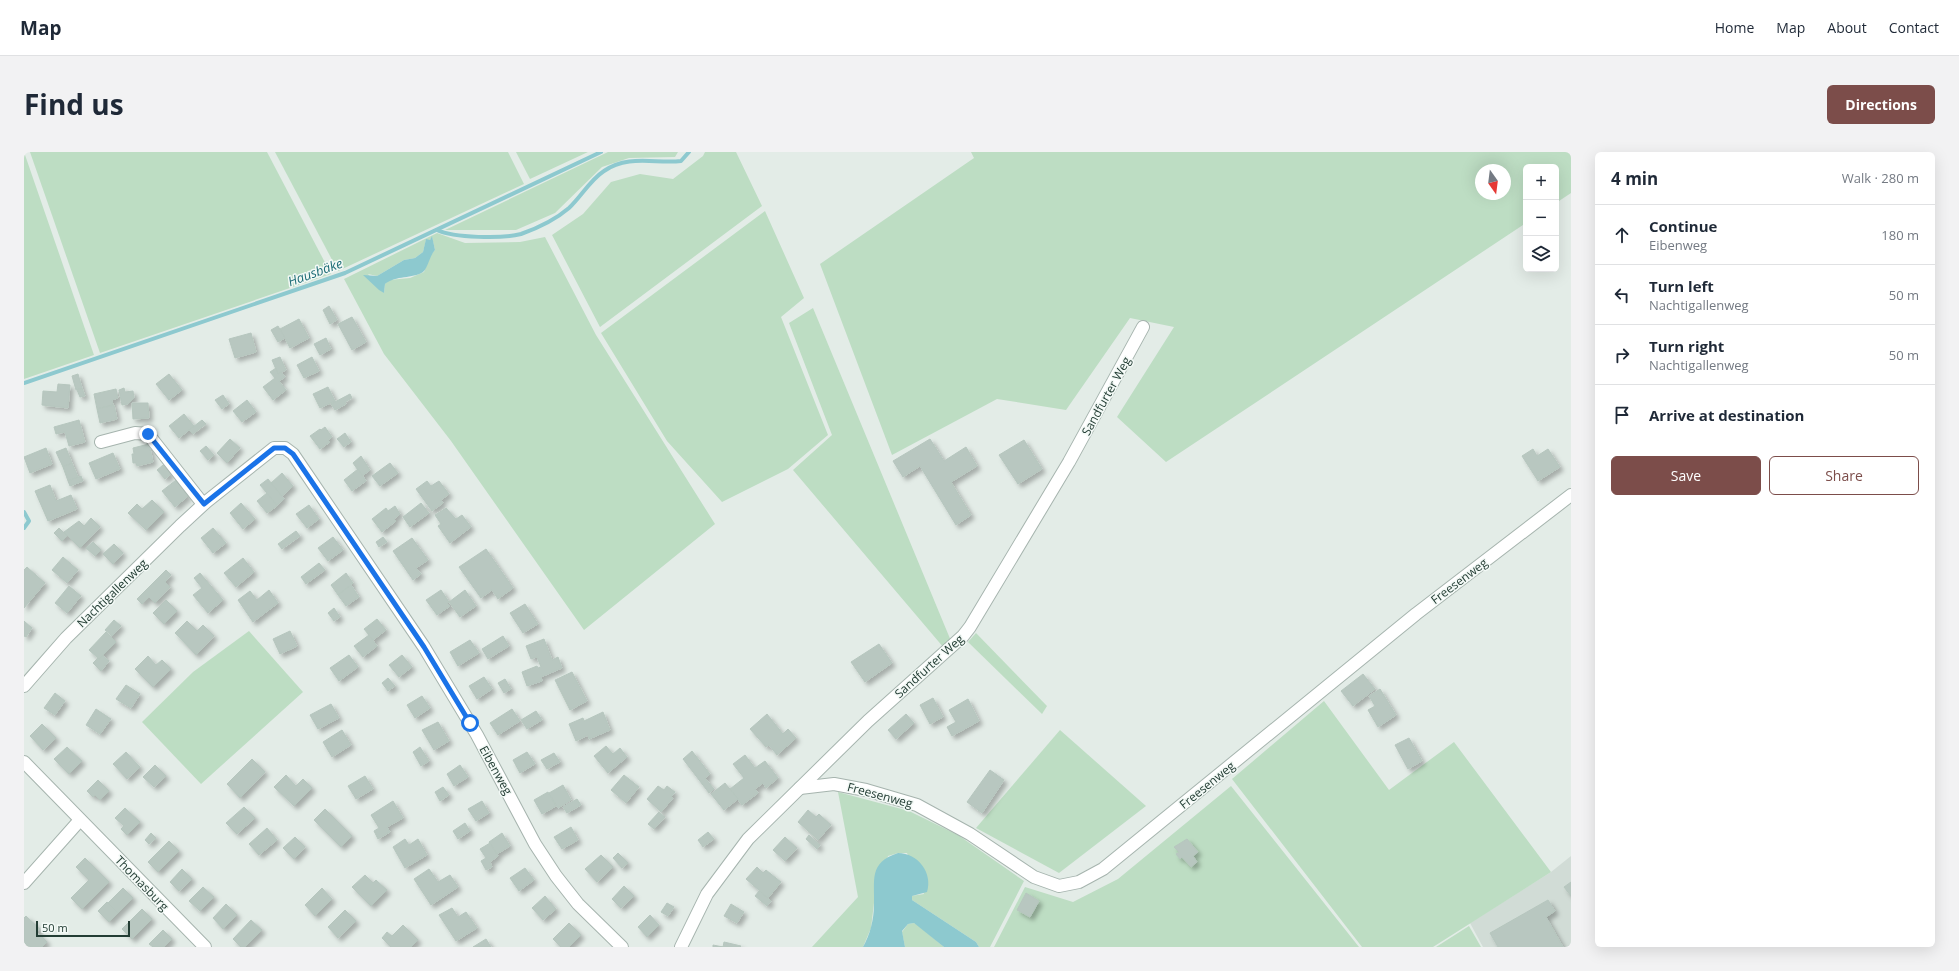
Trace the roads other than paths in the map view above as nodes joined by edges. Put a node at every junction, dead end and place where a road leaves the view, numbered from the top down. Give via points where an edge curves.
1 (1143, 327) dead end
2 (101, 442) dead end
3 (262, 456) joint
4 (1571, 495) edge
5 (204, 504) junction
6 (24, 686) edge
7 (24, 762) edge
8 (800, 788) junction
9 (80, 820) junction
10 (24, 883) edge
11 (204, 947) edge
12 (622, 947) edge
13 (681, 947) edge

1 - 8 street, Sandfurter Weg via 1069,462 967,631 868,721
2 - 5 street via 135,433 148,434
3 - 5 street, Nachtigallenweg
3 - 12 street, Eibenweg via 274,448 285,448 293,454 446,681 535,844 556,876 578,904
4 - 8 street, Freesenweg via 1416,614 1103,869 1079,882 1059,886 1034,877 970,834 918,805 834,784
5 - 6 street, Nachtigallenweg via 66,638
7 - 9 street
8 - 13 street, Sandfurter Weg via 748,839 716,881
9 - 10 street
9 - 11 street, Thomasburg

